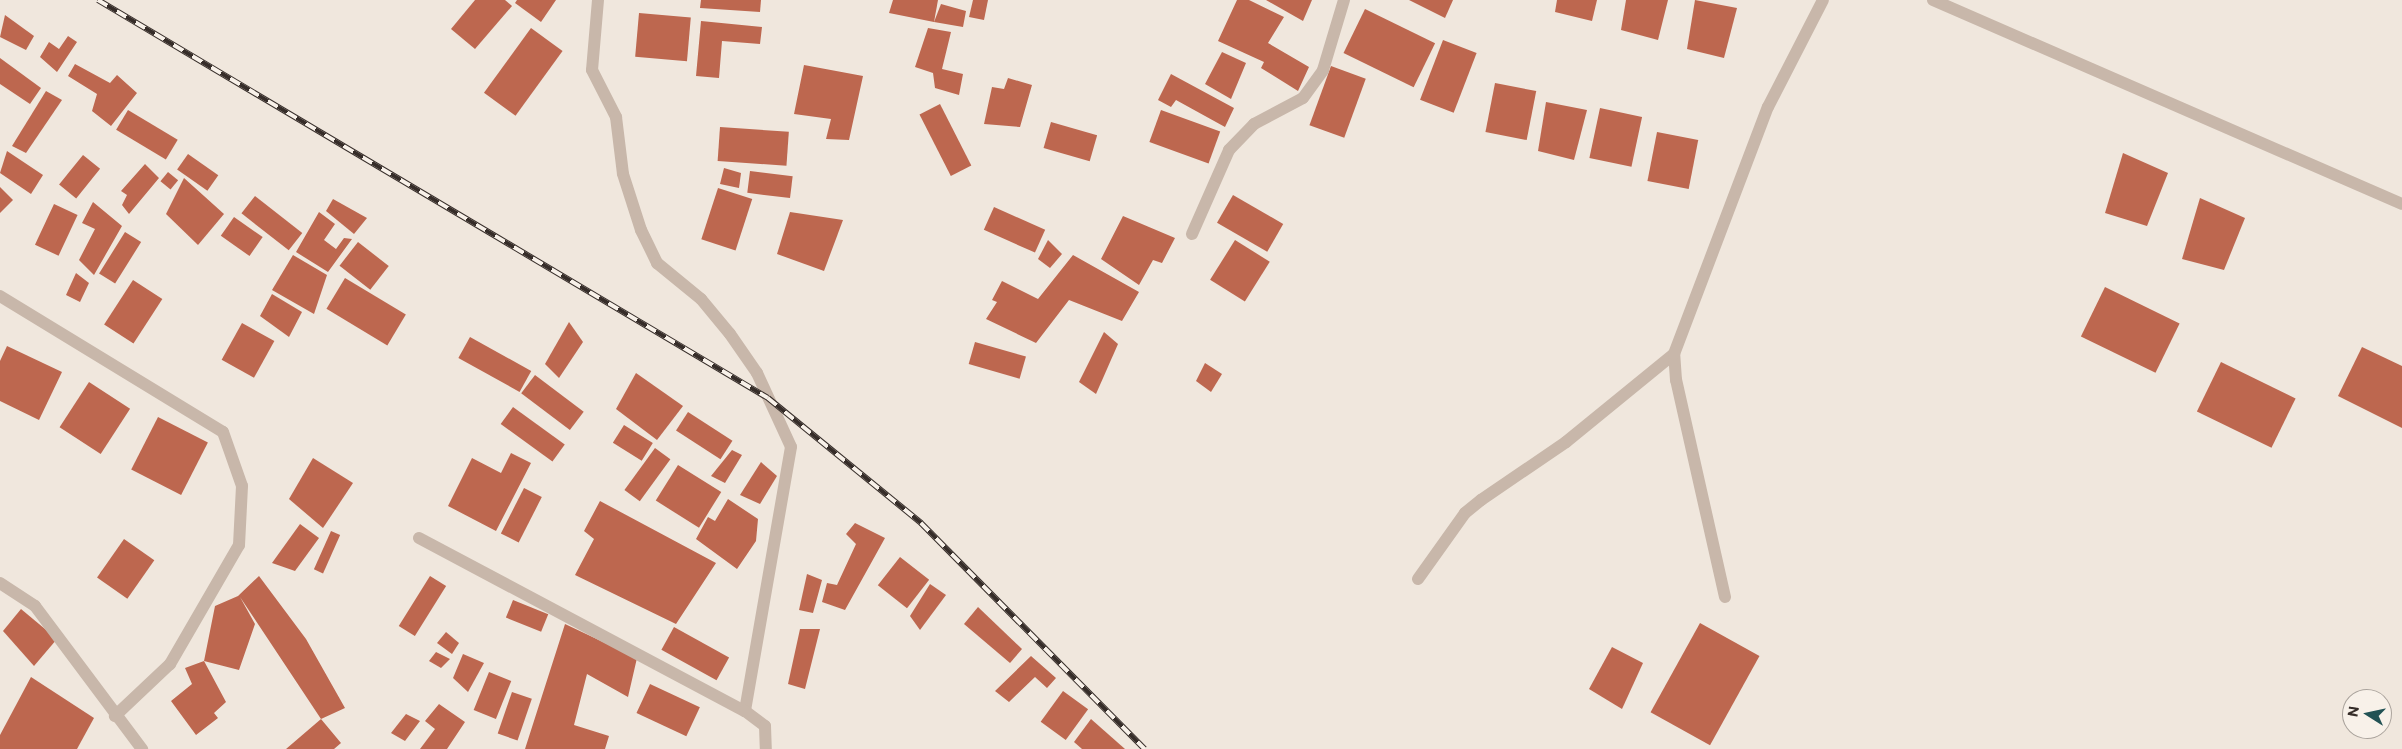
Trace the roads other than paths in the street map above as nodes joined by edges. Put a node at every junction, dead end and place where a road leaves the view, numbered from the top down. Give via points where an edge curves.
1 (598, 0) edge
2 (1344, 0) edge
3 (1823, 0) edge
4 (1933, 0) edge
5 (2402, 204) edge
6 (1192, 234) dead end
7 (0, 296) edge
8 (1674, 354) junction
9 (419, 538) dead end
10 (1418, 579) dead end
11 (0, 583) edge
12 (1725, 597) dead end
13 (745, 711) junction
14 (115, 716) junction
15 (142, 749) edge
16 (766, 749) edge

1 - 13 street via 592,70 616,117 623,174 640,230 657,263 701,299 730,334 757,373 791,447
2 - 6 street via 1323,70 1303,98 1254,124 1229,150
3 - 8 street via 1768,108
4 - 5 street
7 - 14 street via 223,432 242,486 239,545 170,664
8 - 10 street via 1566,442 1465,513
8 - 12 street via 1676,380
9 - 13 street
11 - 14 street via 35,606
13 - 16 street via 765,726
14 - 15 street

